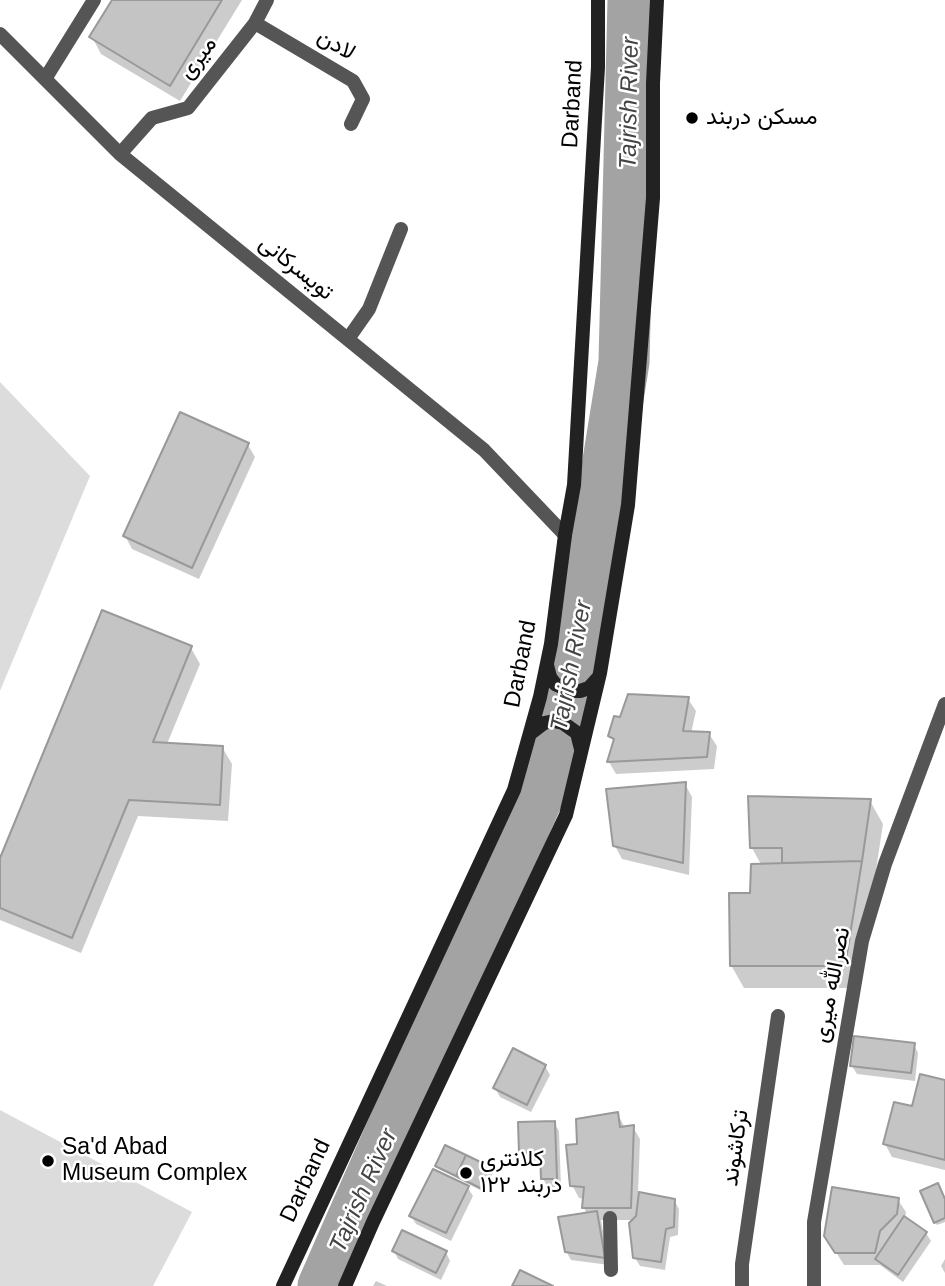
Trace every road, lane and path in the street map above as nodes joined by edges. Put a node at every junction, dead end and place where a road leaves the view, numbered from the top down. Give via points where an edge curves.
1 (94, 0) edge
2 (267, 0) edge
3 (598, 0) edge
4 (657, 0) edge
5 (255, 23) junction
6 (2, 39) edge
7 (45, 79) junction
8 (351, 124) dead end
9 (120, 154) junction
10 (401, 229) dead end
11 (348, 339) junction
12 (565, 535) junction
13 (547, 660) junction
14 (600, 673) junction
15 (945, 704) edge
16 (530, 735) junction
17 (582, 750) junction
18 (778, 1016) dead end
19 (610, 1218) dead end
20 (611, 1270) dead end
21 (283, 1286) edge
22 (345, 1286) edge
23 (742, 1286) edge
24 (814, 1286) edge

1 - 7 street
2 - 5 street, میری
3 - 12 main road, Darband via 574,485
4 - 14 main road via 649,271 628,505
5 - 8 street, لادن via 353,81 363,99
5 - 9 street, میری via 188,108 152,118
6 - 7 street, تویسرکانی
7 - 9 street, تویسرکانی
9 - 11 street, تویسرکانی
10 - 11 street via 369,309
11 - 12 street, تویسرکانی via 484,450
12 - 13 main road, Darband
13 - 14 main road via 550,677 570,691 589,688
13 - 16 main road, Darband
14 - 17 main road
15 - 24 street, نصرالله میری via 885,864 862,942 814,1222
16 - 17 main road via 544,723 563,723 577,733
16 - 21 main road, Darband via 514,790
17 - 22 main road via 566,815
18 - 23 street, ترکاشوند
19 - 20 street

